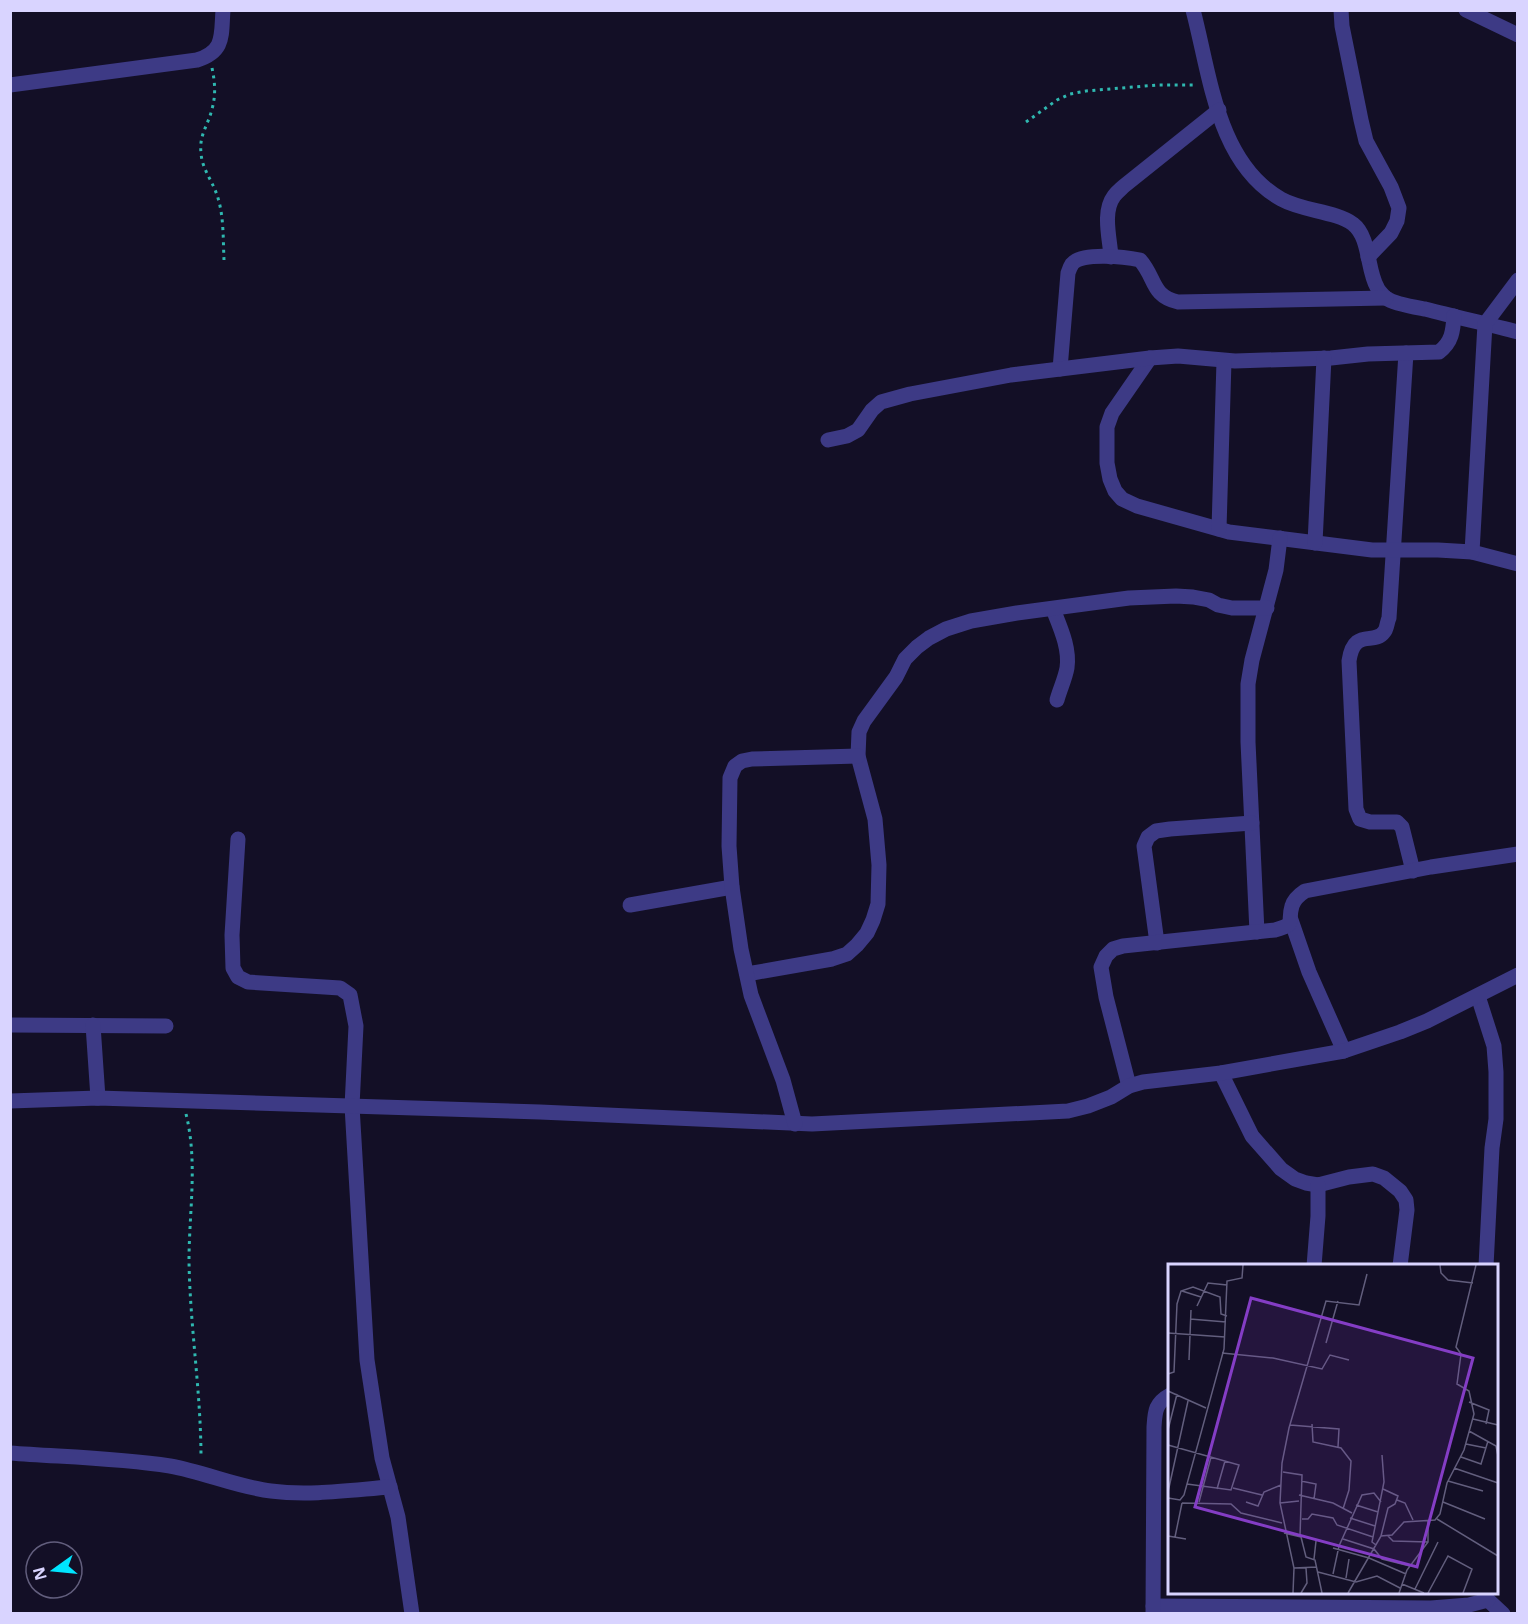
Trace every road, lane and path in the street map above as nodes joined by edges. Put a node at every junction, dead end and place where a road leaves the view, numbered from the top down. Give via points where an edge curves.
1 (223, 10) edge
2 (1193, 10) edge
3 (1341, 10) edge
4 (1466, 10) edge
5 (1518, 35) edge
6 (210, 56) junction
7 (10, 85) edge
8 (1212, 86) junction
9 (1219, 110) junction
10 (1026, 122) dead end
11 (1111, 257) junction
12 (1368, 257) junction
13 (224, 260) dead end
14 (1518, 280) edge
15 (1386, 298) junction
16 (1454, 316) junction
17 (1485, 324) junction
18 (1518, 332) edge
19 (1406, 353) junction
20 (1150, 358) junction
21 (1324, 358) junction
22 (1224, 361) junction
23 (1060, 369) junction
24 (828, 440) dead end
25 (1219, 529) junction
26 (1280, 538) junction
27 (1315, 543) junction
28 (1392, 550) junction
29 (1472, 552) junction
30 (1518, 564) edge
31 (1266, 608) junction
32 (1053, 609) junction
33 (1057, 700) dead end
34 (858, 756) junction
35 (1252, 823) junction
36 (238, 839) dead end
37 (1518, 854) edge
38 (1413, 871) junction
39 (732, 887) junction
40 (630, 905) dead end
41 (1291, 920) junction
42 (1257, 932) junction
43 (1157, 943) junction
44 (747, 974) junction
45 (1518, 975) edge
46 (1478, 996) junction
47 (10, 1025) edge
48 (93, 1025) junction
49 (166, 1026) dead end
50 (1344, 1051) junction
51 (1221, 1073) junction
52 (1129, 1086) junction
53 (98, 1098) junction
54 (10, 1101) edge
55 (183, 1101) junction
56 (352, 1106) junction
57 (795, 1124) junction
58 (1318, 1185) junction
59 (1314, 1264) edge
60 (1400, 1264) edge
61 (1486, 1264) edge
62 (1168, 1396) edge
63 (10, 1453) edge
64 (201, 1474) junction
65 (390, 1486) junction
66 (1154, 1499) junction
67 (1168, 1499) edge
68 (1486, 1596) edge
69 (1384, 1605) edge
70 (1153, 1610) edge
71 (412, 1614) edge
72 (1503, 1614) edge

1 - 6 street via 219,45
2 - 8 street
3 - 12 street via 1366,141 1399,208 1391,233
4 - 5 street
6 - 7 street
6 - 13 path via 215,96 202,132 201,153 219,203
8 - 9 street
8 - 10 path via 1158,85 1086,91 1058,100
9 - 11 street via 1114,196 1108,215
9 - 12 street via 1233,148 1267,191 1300,207 1353,224 1361,232
11 - 15 street via 1140,260 1161,295 1178,302
11 - 23 street via 1080,259 1072,264 1066,288
12 - 15 street via 1377,287
14 - 17 street
15 - 16 street
16 - 17 street
16 - 19 street via 1449,342 1439,352
17 - 18 street
17 - 29 street
19 - 21 street
19 - 28 street
20 - 22 street via 1178,356
20 - 23 street
20 - 25 street via 1112,413 1107,427 1110,479 1122,499 1137,506
21 - 22 street
21 - 27 street
22 - 25 street
23 - 24 street via 881,402 858,430
25 - 26 street
26 - 27 street
26 - 31 street
27 - 28 street
28 - 29 street
28 - 38 street via 1385,632 1357,642 1349,661 1356,809 1360,819 1397,822 1402,827
29 - 30 street
31 - 32 street via 1232,608 1209,600 1176,596
31 - 35 street via 1248,684
32 - 33 street via 1067,652
32 - 34 street via 971,621 946,629 917,646 864,721 859,732
34 - 39 street via 752,759 735,766 730,778
34 - 44 street via 877,840 878,904 867,933 847,954
35 - 42 street
35 - 43 street via 1170,829 1148,837 1144,846
36 - 56 street via 233,968 248,982 340,988 351,994 356,1026
37 - 38 street
38 - 41 street via 1305,891 1291,907
39 - 40 street
39 - 44 street
41 - 42 street via 1286,927
41 - 50 street
42 - 43 street
43 - 52 street via 1113,949 1101,967
44 - 57 street
45 - 46 street
46 - 50 street via 1427,1022
46 - 61 street via 1494,1046 1497,1080
47 - 48 street
48 - 49 street
48 - 53 street
50 - 51 street
51 - 52 street
51 - 58 street via 1252,1136 1295,1179
52 - 57 street via 1111,1097 1068,1111
53 - 54 street
53 - 55 street
55 - 56 street
55 - 64 path via 192,1155 189,1261 201,1419
56 - 57 street
56 - 65 street via 367,1360 377,1433
58 - 59 street
58 - 60 street via 1373,1174 1394,1185 1406,1200 1407,1210
62 - 66 street via 1161,1399 1156,1410
63 - 64 street via 170,1467
64 - 65 street via 288,1493
65 - 71 street
66 - 67 street
66 - 70 street
68 - 69 street via 1469,1605 1450,1608
68 - 72 street
69 - 70 street

